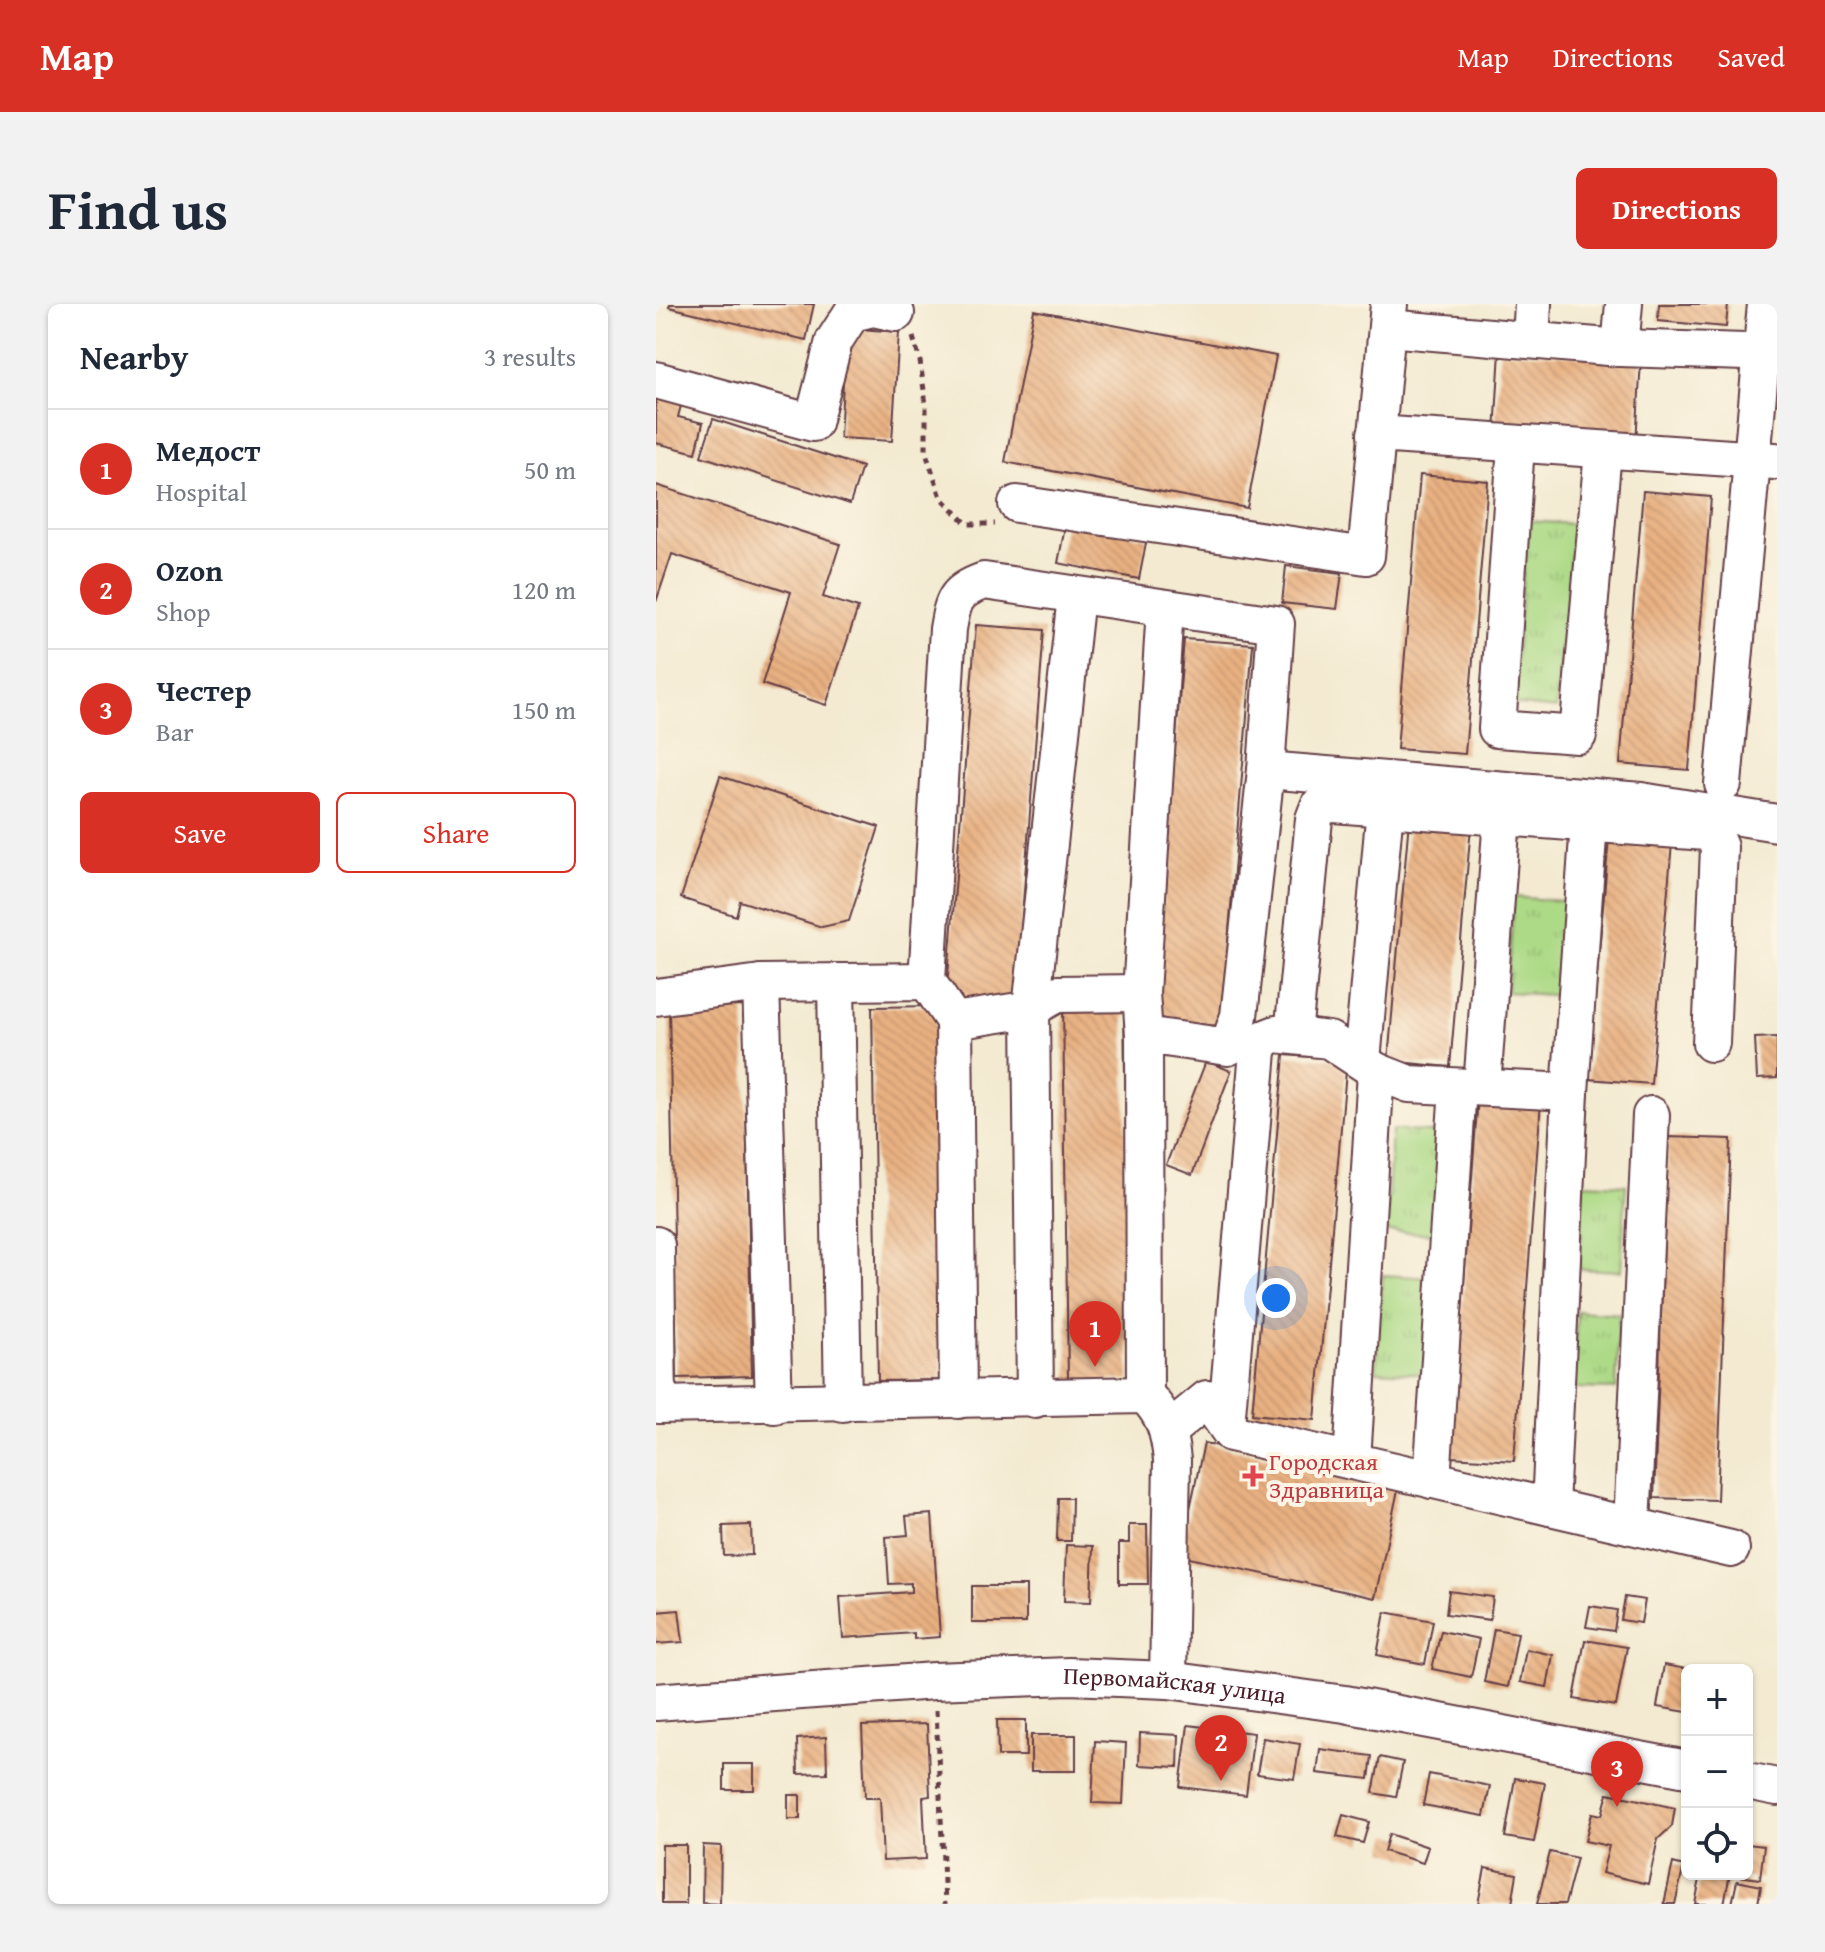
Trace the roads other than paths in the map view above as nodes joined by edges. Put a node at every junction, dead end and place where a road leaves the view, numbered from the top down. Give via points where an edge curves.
1 (1533, 304) edge
2 (1624, 304) edge
3 (1766, 304) edge
4 (896, 313) road end
5 (1388, 316) edge
6 (1531, 340) junction
7 (1620, 348) junction
8 (1769, 353) edge
9 (656, 380) edge
10 (1376, 434) junction
11 (1516, 445) junction
12 (1603, 451) junction
13 (1765, 460) edge
14 (1017, 504) road end
15 (1076, 596) junction
16 (1165, 608) junction
17 (1266, 770) junction
18 (1723, 784) dead end
19 (1385, 808) junction
20 (1502, 817) junction
21 (1589, 823) junction
22 (1777, 823) edge
23 (927, 981) junction
24 (836, 982) junction
25 (761, 983) junction
26 (1141, 993) junction
27 (656, 997) edge
28 (1031, 1009) junction
29 (954, 1021) junction
30 (1144, 1035) junction
31 (1293, 1035) junction
32 (1711, 1043) dead end
33 (1369, 1066) junction
34 (1470, 1087) junction
35 (1570, 1092) junction
36 (1651, 1115) dead end
37 (656, 1245) edge
38 (1145, 1395) junction
39 (1035, 1399) junction
40 (958, 1400) junction
41 (843, 1403) junction
42 (774, 1405) junction
43 (1226, 1426) junction
44 (1169, 1430) junction
45 (1352, 1461) junction
46 (1432, 1480) junction
47 (1550, 1507) junction
48 (1632, 1526) junction
49 (1731, 1549) dead end
50 (1168, 1680) junction
51 (656, 1702) edge
52 (1681, 1768) edge
53 (1753, 1782) edge
54 (1777, 1787) edge

1 - 6 street
2 - 7 street
3 - 8 street
4 - 9 street via 873,308 852,313 834,341 813,423
5 - 6 street
5 - 10 street
6 - 7 street
7 - 8 street
8 - 13 street
10 - 11 street
10 - 14 street via 1366,556
11 - 12 street
11 - 12 street via 1497,729 1578,735
12 - 13 street
13 - 18 street
15 - 16 street
15 - 23 street via 984,581 963,588 952,605
15 - 28 street
16 - 17 street via 1276,624
16 - 26 street
17 - 22 street via 1641,801
17 - 30 street via 1239,1016 1228,1047
19 - 20 street
19 - 31 street via 1319,806
19 - 33 street
20 - 21 street
20 - 34 street
21 - 32 street via 1706,832 1715,838 1719,847
21 - 35 street
23 - 24 street
23 - 29 street
24 - 25 street
24 - 41 street
25 - 27 street
25 - 42 street
26 - 28 street via 1057,994
26 - 30 street
28 - 29 street
28 - 39 street
29 - 40 street
30 - 38 street
31 - 33 street via 1329,1040
31 - 43 street via 1263,1039 1258,1051
33 - 34 street via 1409,1084
33 - 45 street
34 - 35 street
34 - 46 street
35 - 47 street
36 - 48 street
37 - 42 street via 658,1405
38 - 39 street
38 - 44 street
39 - 40 street
40 - 41 street
41 - 42 street
43 - 44 street via 1207,1399
43 - 45 street via 1231,1433
44 - 50 street
45 - 46 street
46 - 47 street
47 - 48 street
48 - 49 street
50 - 51 street, Первомайская улица via 1069,1676 934,1681
50 - 52 street, Первомайская улица via 1345,1704
53 - 54 street

